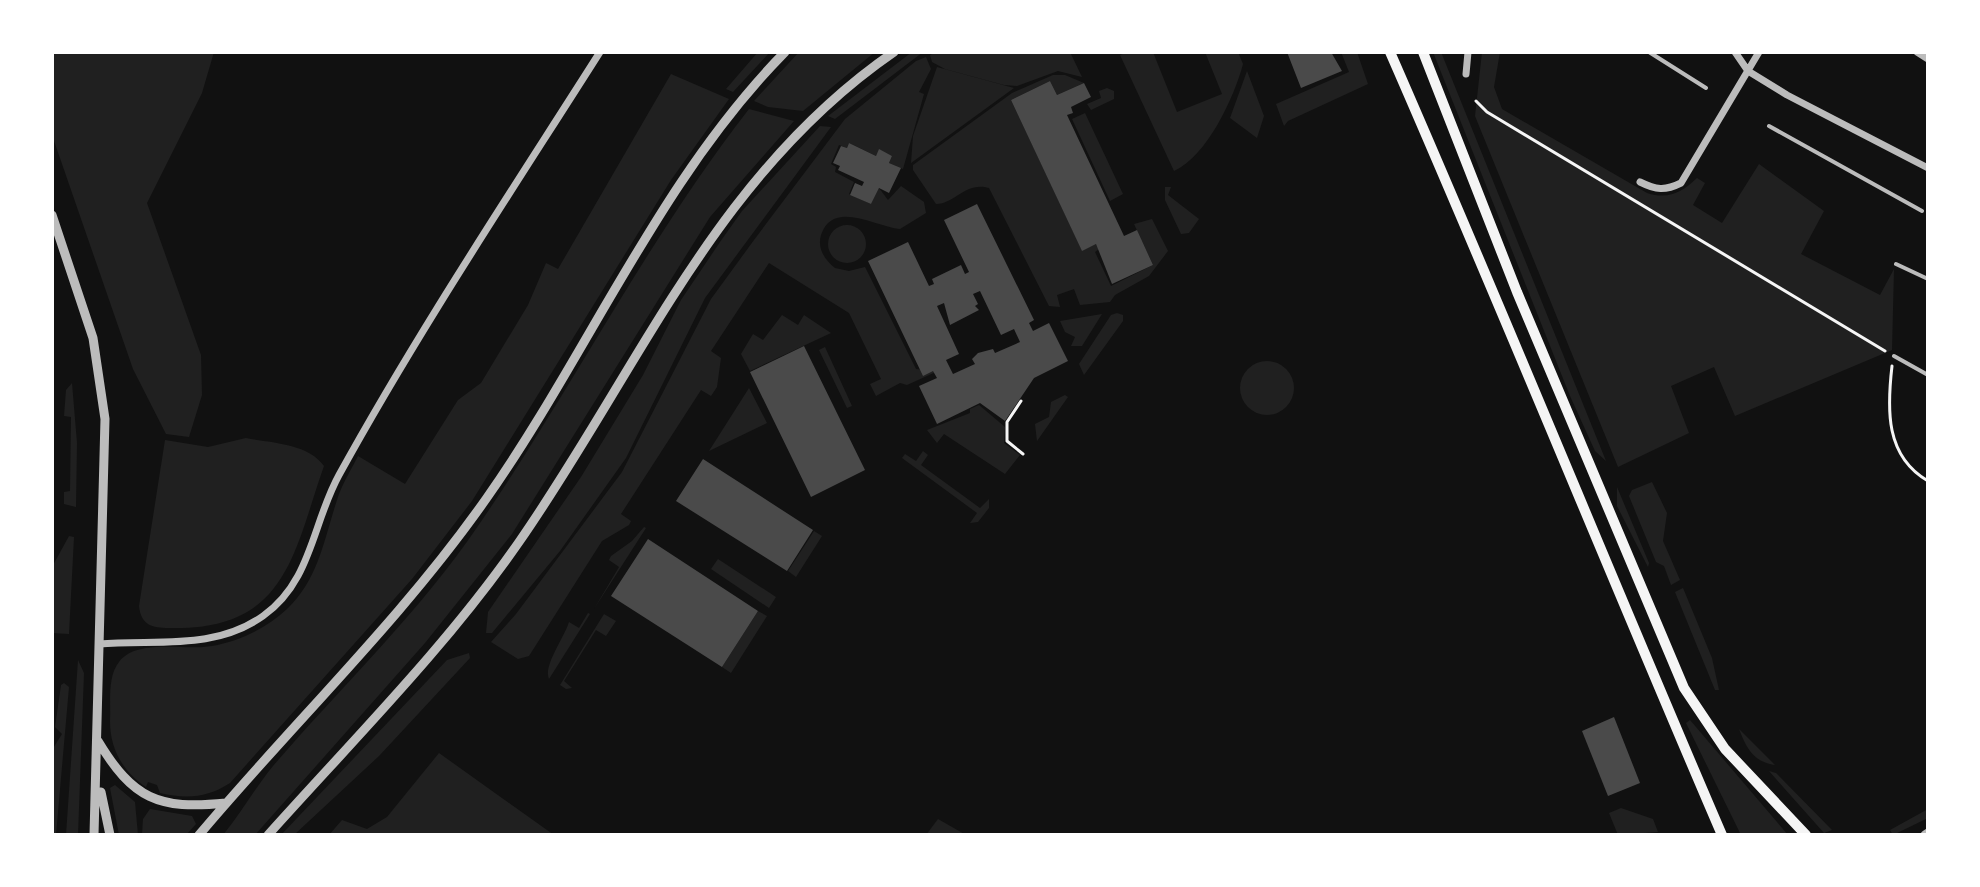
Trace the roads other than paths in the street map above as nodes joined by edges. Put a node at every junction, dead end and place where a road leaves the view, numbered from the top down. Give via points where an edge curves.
1 (600, 52) edge
2 (785, 52) edge
3 (894, 52) edge
4 (1390, 52) edge
5 (1423, 52) edge
6 (1468, 52) edge
7 (1649, 52) edge
8 (1735, 52) edge
9 (1759, 52) edge
10 (1917, 52) edge
11 (1928, 59) edge
12 (1748, 71) junction
13 (1466, 74) dead end
14 (1706, 88) dead end
15 (1769, 126) dead end
16 (1928, 168) edge
17 (1640, 182) dead end
18 (1922, 211) dead end
19 (52, 215) edge
20 (56, 238) edge
21 (1896, 264) dead end
22 (1928, 279) edge
23 (1894, 356) road end
24 (1928, 375) edge
25 (99, 644) junction
26 (98, 741) junction
27 (98, 769) junction
28 (226, 803) junction
29 (94, 835) edge
30 (110, 835) edge
31 (199, 835) edge
32 (268, 835) edge
33 (1722, 835) edge
34 (1806, 835) edge

1 - 25 street via 434,313 347,462 293,587 247,626 210,640
2 - 28 street via 740,101 679,187 486,499 390,620
3 - 32 street via 810,118 739,198 517,545 473,603
4 - 33 main road
5 - 34 main road via 1517,292 1684,688 1719,741
6 - 13 street
7 - 14 lane
8 - 12 street
9 - 12 street
10 - 11 street
12 - 16 street
12 - 17 street via 1681,183 1668,190
15 - 18 lane
19 - 20 street
20 - 25 street via 93,338 105,419
21 - 22 lane
23 - 24 lane
25 - 26 street
26 - 27 street
26 - 28 street via 117,773 139,792 171,805
27 - 29 street
27 - 30 street
28 - 31 street

